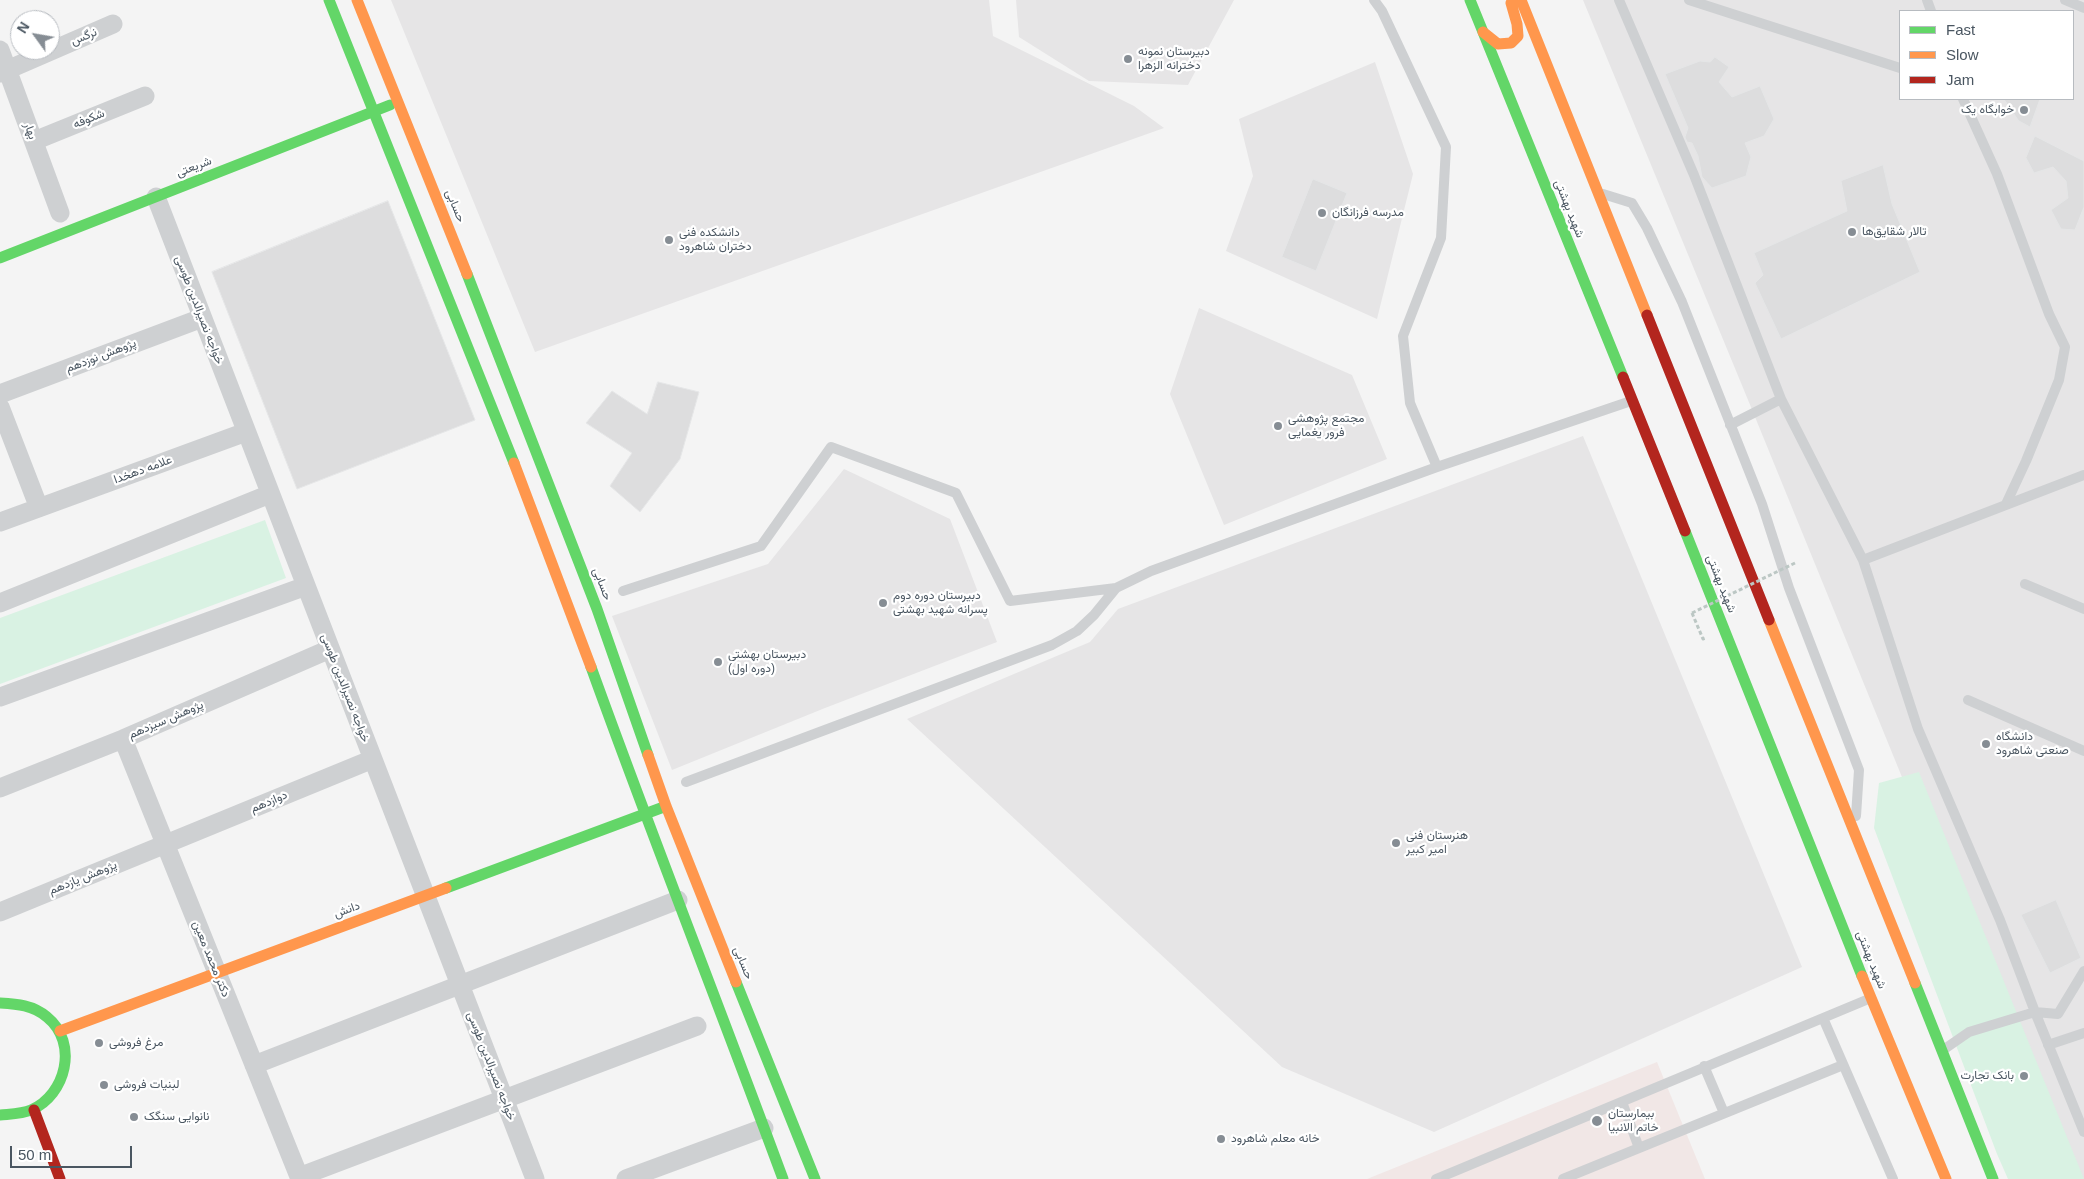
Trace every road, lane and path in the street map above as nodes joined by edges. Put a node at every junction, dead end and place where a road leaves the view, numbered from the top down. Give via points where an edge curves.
1 (329, 0) edge
2 (358, 0) edge
3 (1374, 0) edge
4 (1470, 0) edge
5 (1511, 0) edge
6 (1521, 0) edge
7 (1619, 0) edge
8 (1689, 0) edge
9 (2065, 0) edge
10 (2084, 8) edge
11 (113, 24) dead end
12 (1483, 32) junction
13 (0, 50) edge
14 (1899, 68) edge
15 (4, 71) edge
16 (145, 96) dead end
17 (1964, 100) edge
18 (399, 102) junction
19 (373, 112) junction
20 (34, 141) junction
21 (1598, 192) junction
22 (156, 197) junction
23 (60, 213) dead end
24 (0, 258) edge
25 (202, 318) junction
26 (0, 394) edge
27 (1781, 399) junction
28 (1632, 400) junction
29 (0, 407) edge
30 (1730, 425) junction
31 (246, 432) junction
32 (1437, 467) junction
33 (2084, 475) edge
34 (270, 494) junction
35 (2006, 504) junction
36 (39, 508) junction
37 (0, 522) edge
38 (1863, 560) junction
39 (1795, 563) dead end
40 (2025, 584) dead end
41 (306, 586) junction
42 (1116, 588) junction
43 (623, 591) dead end
44 (0, 603) edge
45 (2084, 609) edge
46 (1703, 639) dead end
47 (330, 650) junction
48 (0, 697) edge
49 (1968, 700) dead end
50 (123, 739) junction
51 (2084, 751) edge
52 (373, 759) junction
53 (686, 782) dead end
54 (0, 788) edge
55 (666, 806) junction
56 (645, 814) junction
57 (1855, 834) junction
58 (166, 845) junction
59 (425, 896) junction
60 (678, 900) junction
61 (0, 912) edge
62 (2084, 971) edge
63 (217, 973) junction
64 (460, 984) junction
65 (1872, 998) junction
66 (0, 1003) edge
67 (2035, 1012) junction
68 (1823, 1018) junction
69 (697, 1026) dead end
70 (60, 1031) junction
71 (2084, 1033) edge
72 (2048, 1045) junction
73 (1942, 1050) junction
74 (254, 1065) junction
75 (1843, 1065) junction
76 (1704, 1066) junction
77 (504, 1098) junction
78 (1622, 1102) junction
79 (34, 1110) junction
80 (1724, 1113) junction
81 (0, 1114) edge
82 (764, 1128) junction
83 (2084, 1132) edge
84 (1639, 1148) junction
85 (300, 1178) edge
86 (60, 1179) edge
87 (535, 1179) edge
88 (626, 1179) edge
89 (783, 1179) edge
90 (814, 1179) edge
91 (1436, 1179) edge
92 (1563, 1179) edge
93 (1893, 1179) edge
94 (1946, 1179) edge
95 (1993, 1179) edge

1 - 19 main road
2 - 18 main road, حسابی
3 - 32 lane via 1446,147 1441,238 1403,336 1410,403
4 - 12 main road, شهید بهشتی
5 - 12 main road via 1518,36 1511,43 1498,44
6 - 21 main road
7 - 27 lane via 1694,175
8 - 14 lane
9 - 10 lane
11 - 15 street, نرگس
12 - 28 main road, شهید بهشتی
13 - 15 street, بهار
15 - 20 street, بهار
16 - 20 street, شکوفه
17 - 35 lane via 2065,347 2059,380
18 - 19 main road, شریعتی
18 - 55 main road, حسابی via 594,602
19 - 22 main road, شریعتی
19 - 56 main road via 576,624
20 - 23 street, بهار
21 - 30 lane via 1632,202 1648,228 1682,302
21 - 57 main road
22 - 24 main road, شریعتی
22 - 25 street, خواجه نصیرالدین طوسی
25 - 26 street, پژوهش نوزدهم
25 - 31 street, خواجه نصیرالدین طوسی
27 - 30 lane
27 - 38 lane
28 - 32 lane
28 - 65 main road, شهید بهشتی
29 - 36 street
30 - 57 lane via 1859,770
31 - 34 street, خواجه نصیرالدین طوسی
31 - 36 street, علامه دهخدا
32 - 42 lane via 1151,571
33 - 35 lane
34 - 41 street, خواجه نصیرالدین طوسی
34 - 44 street
35 - 38 lane
36 - 37 street, علامه دهخدا
38 - 67 lane via 1918,729 2000,920
39 - 46 path, bridge via 1692,613
40 - 45 lane
41 - 47 street, خواجه نصیرالدین طوسی
41 - 48 street
42 - 43 lane via 1010,601 956,492 831,447 761,546
42 - 53 lane via 1077,631 1052,645
47 - 50 street, پژوهش سیزدهم
47 - 52 street, خواجه نصیرالدین طوسی
49 - 51 lane
50 - 54 street, پژوهش سیزدهم
50 - 58 street, دکتر محمد معین
52 - 58 street, دوازدهم
52 - 59 street, خواجه نصیرالدین طوسی
55 - 56 main road, دانش
55 - 90 main road, حسابی
56 - 59 main road, دانش
56 - 60 main road
57 - 73 main road
58 - 61 street, پژوهش یازدهم
58 - 63 street, دکتر محمد معین
59 - 63 main road, دانش
59 - 64 street, خواجه نصیرالدین طوسی
60 - 64 street
60 - 82 main road
62 - 67 lane via 2058,1014
63 - 70 main road, دانش
63 - 74 street, دکتر محمد معین
64 - 74 street
64 - 77 street, خواجه نصیرالدین طوسی
65 - 68 lane
65 - 94 main road, شهید بهشتی
66 - 70 main road via 32,1006 48,1016
67 - 72 lane
67 - 73 lane via 1970,1032
68 - 75 lane
68 - 76 lane
69 - 77 street
70 - 79 main road via 66,1049 66,1067 60,1085
71 - 72 lane
72 - 83 lane
73 - 95 main road
74 - 85 street, دکتر محمد معین
75 - 80 lane
75 - 93 lane
76 - 78 lane
76 - 80 lane
77 - 85 street
77 - 87 street, خواجه نصیرالدین طوسی
78 - 84 lane
78 - 91 lane
79 - 81 main road via 16,1115
79 - 86 main road
80 - 84 lane
82 - 88 street
82 - 89 main road
84 - 92 lane

